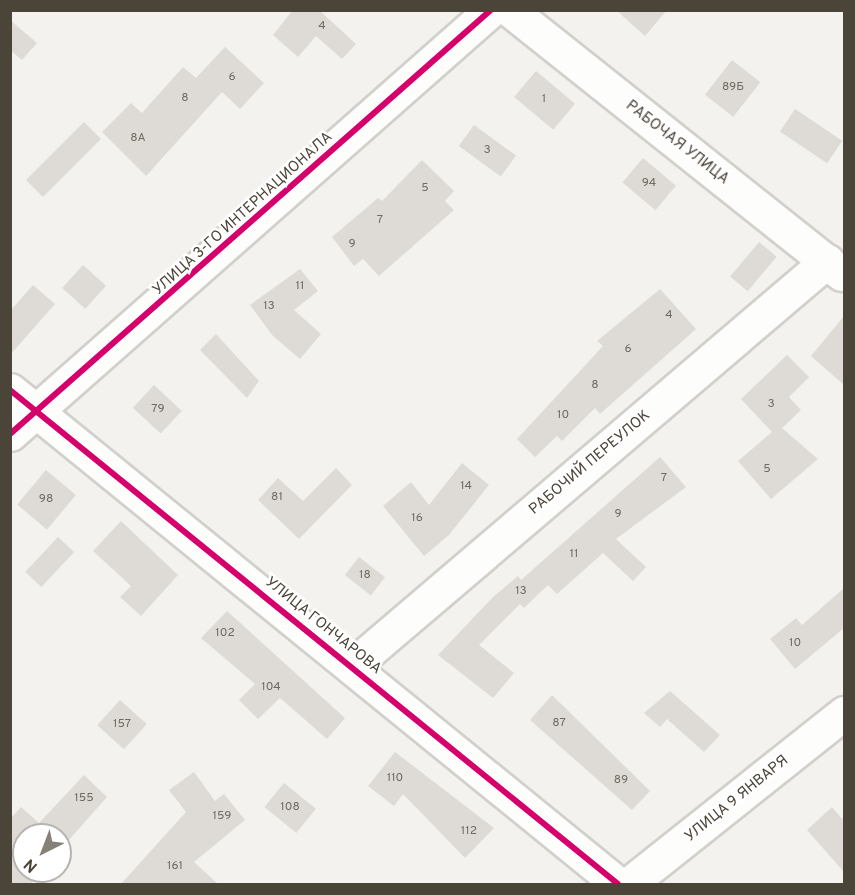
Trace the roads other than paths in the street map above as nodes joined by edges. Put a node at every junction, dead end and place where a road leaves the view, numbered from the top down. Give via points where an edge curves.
1 (491, 10) edge
2 (510, 10) edge
3 (836, 269) edge
4 (10, 390) edge
5 (38, 411) junction
6 (10, 434) edge
7 (353, 665) junction
8 (844, 713) edge
9 (618, 885) edge
10 (629, 885) edge

1 - 5 street, УЛИЦА 3-ГО ИНТЕРНАЦИОНАЛА
2 - 3 street, РАБОЧАЯ УЛИЦА
3 - 7 street, РАБОЧИЙ ПЕРЕУЛОК
4 - 5 street, УЛИЦА ГОНЧАРОВА
5 - 6 street, УЛИЦА 3-ГО ИНТЕРНАЦИОНАЛА
5 - 7 street, УЛИЦА ГОНЧАРОВА
7 - 9 street, УЛИЦА ГОНЧАРОВА
8 - 10 street, УЛИЦА 9 ЯНВАРЯ

